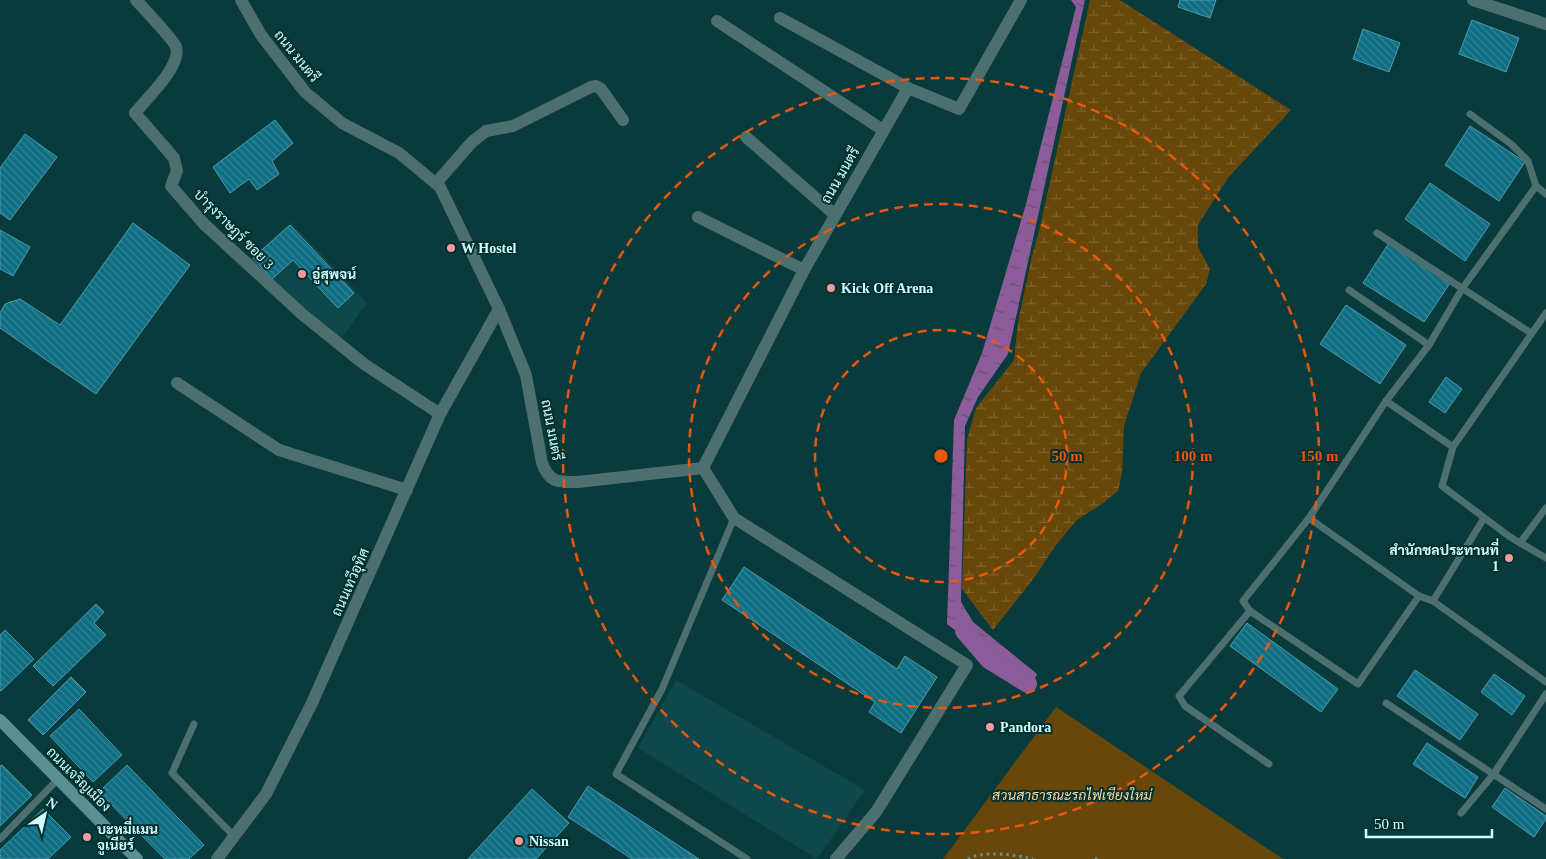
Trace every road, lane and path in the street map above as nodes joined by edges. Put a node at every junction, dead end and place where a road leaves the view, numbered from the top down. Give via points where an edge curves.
1 (136, 0) edge
2 (241, 0) edge
3 (1021, 0) edge
4 (1473, 0) edge
5 (780, 18) dead end
6 (1545, 19) edge
7 (717, 21) dead end
8 (908, 88) junction
9 (1470, 114) dead end
10 (623, 120) dead end
11 (883, 130) junction
12 (746, 137) dead end
13 (436, 183) junction
14 (1536, 186) junction
15 (1546, 194) edge
16 (834, 214) junction
17 (698, 217) dead end
18 (1377, 233) dead end
19 (804, 270) junction
20 (1462, 289) junction
21 (1349, 290) dead end
22 (499, 310) junction
23 (1546, 313) edge
24 (1531, 334) junction
25 (1429, 345) junction
26 (177, 383) dead end
27 (1386, 401) junction
28 (440, 414) junction
29 (1453, 447) junction
30 (704, 468) junction
31 (407, 490) junction
32 (1546, 508) edge
33 (734, 518) junction
34 (1309, 518) junction
35 (1484, 518) junction
36 (1520, 543) junction
37 (1546, 558) edge
38 (1419, 596) junction
39 (1432, 600) junction
40 (1250, 611) junction
41 (1546, 682) edge
42 (1546, 694) edge
43 (1386, 703) dead end
44 (0, 720) edge
45 (194, 724) dead end
46 (1269, 764) dead end
47 (1493, 774) junction
48 (58, 779) junction
49 (1546, 809) edge
50 (1461, 813) dead end
51 (235, 837) junction
52 (0, 839) edge
53 (137, 859) edge
54 (217, 859) edge
55 (746, 859) edge
56 (836, 859) edge
57 (968, 859) edge
58 (1033, 859) edge
59 (1095, 859) edge
60 (1101, 859) edge

1 - 28 street, บำรุงราษฏร์ ซอย 3 via 176,46 177,57 173,67 134,113 174,158 177,172 171,186 204,224 302,314 364,364
2 - 13 street, ถนน มนตรี via 261,35 305,92 342,124 399,153
3 - 8 street via 959,108
4 - 6 street
5 - 8 street
7 - 11 street
8 - 11 street, ถนน มนตรี
9 - 14 lane via 1511,144 1528,161
10 - 13 street via 601,89 591,87 513,126 486,131
11 - 16 street, ถนน มนตรี
12 - 16 street
13 - 22 street, ถนน มนตรี
14 - 15 lane
14 - 20 lane
16 - 19 street, ถนน มนตรี
17 - 19 street
18 - 20 lane
19 - 30 street, ถนน มนตรี
20 - 24 lane
20 - 25 lane
21 - 25 lane
22 - 28 street, ถนนเทวีอุทิศ
22 - 30 street, ถนน มนตรี via 526,375 542,463 550,478 560,482 578,482
23 - 24 lane
24 - 29 lane
25 - 27 lane
26 - 31 street via 279,450
27 - 29 lane
27 - 34 lane
28 - 31 street, ถนนเทวีอุทิศ
29 - 35 lane via 1442,486
30 - 33 street
31 - 51 street, ถนนเทวีอุทิศ via 312,703 266,794
32 - 36 lane
33 - 55 lane via 662,689 616,774
33 - 56 street via 967,665 876,812
34 - 38 lane
34 - 40 lane via 1243,601
35 - 36 lane
35 - 39 lane
36 - 37 lane
38 - 39 lane
38 - 40 lane via 1358,684
39 - 41 lane
40 - 46 lane via 1179,696 1185,706
42 - 47 lane
43 - 47 lane
44 - 48 main road, ถนนเจริญเมือง
45 - 51 lane via 172,773
47 - 49 lane
47 - 50 lane
48 - 52 lane
48 - 53 main road, ถนนเจริญเมือง
51 - 54 street, ถนนเทวีอุทิศ
57 - 58 path via 1011,854
59 - 60 path

